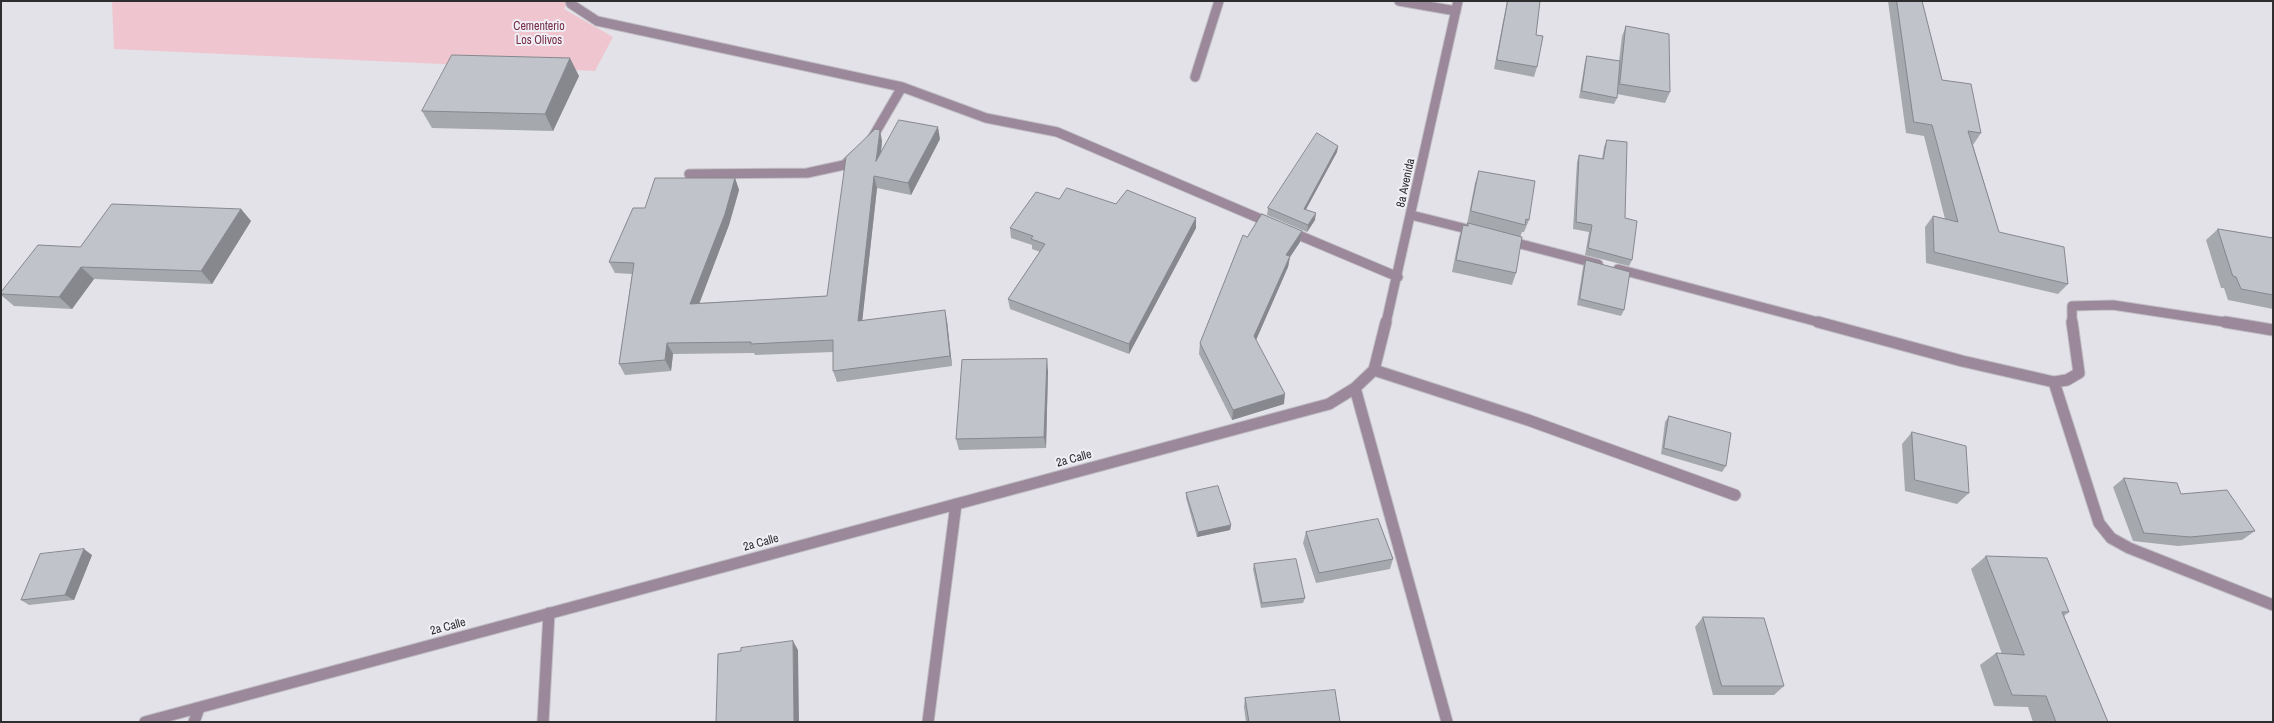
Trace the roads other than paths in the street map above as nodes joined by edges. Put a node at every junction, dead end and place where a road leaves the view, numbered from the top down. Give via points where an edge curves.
1 (570, 1) edge
2 (1219, 1) edge
3 (1399, 1) edge
4 (1458, 1) edge
5 (1456, 11) junction
6 (1195, 77) dead end
7 (902, 87) junction
8 (689, 174) dead end
9 (1412, 215) junction
10 (1398, 277) junction
11 (2273, 330) edge
12 (1374, 370) junction
13 (2054, 382) junction
14 (1354, 388) junction
15 (1735, 495) dead end
16 (956, 504) junction
17 (2273, 605) edge
18 (549, 613) junction
19 (199, 708) junction
20 (145, 722) edge
21 (194, 722) edge
22 (543, 722) edge
23 (928, 722) edge
24 (1447, 722) edge

1 - 7 street via 597,21
2 - 6 street
3 - 5 street
4 - 5 street, 8a Avenida
5 - 9 street, 8a Avenida
7 - 8 street via 872,139 844,165 807,173
7 - 10 street via 986,118 1057,132
9 - 10 street, 8a Avenida
9 - 13 street via 1962,361
10 - 12 street, 8a Avenida
11 - 13 street via 2113,305 2072,306 2071,320 2079,374 2067,380
12 - 14 street, 2a Calle
12 - 15 street via 1528,420
13 - 17 street via 2099,523 2111,538 2129,548
14 - 16 street, 2a Calle via 1329,404
14 - 24 street
16 - 18 street, 2a Calle
16 - 23 street
18 - 19 street, 2a Calle
18 - 22 street
19 - 20 street, 2a Calle
19 - 21 street

